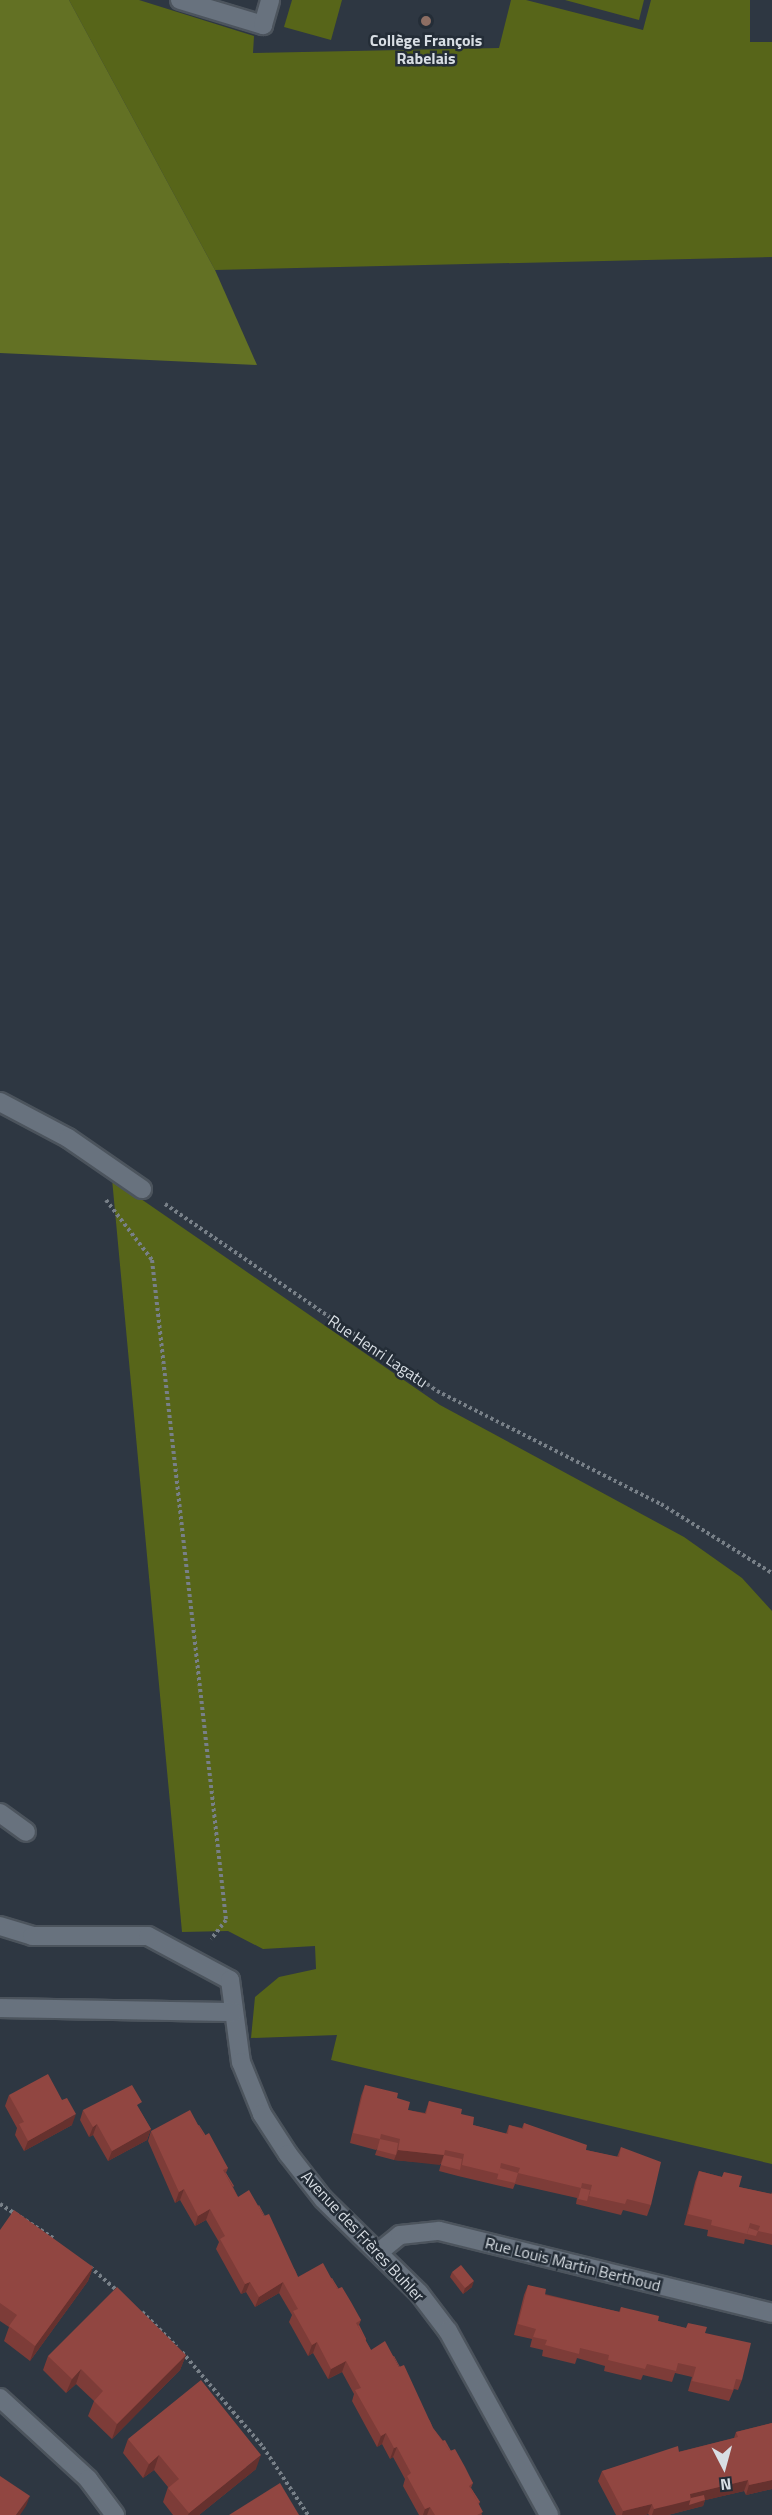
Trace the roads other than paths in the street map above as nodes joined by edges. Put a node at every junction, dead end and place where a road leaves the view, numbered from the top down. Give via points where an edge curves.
1 (180, 0) edge
2 (270, 0) edge
3 (0, 1102) edge
4 (142, 1189) road end
5 (0, 1813) edge
6 (26, 1832) dead end
7 (0, 1926) edge
8 (0, 2008) edge
9 (234, 2012) junction
10 (379, 2252) junction
11 (772, 2313) edge
12 (0, 2398) edge
13 (115, 2515) edge
14 (549, 2515) edge

1 - 2 street via 263,25
3 - 4 street via 68,1138
5 - 6 street
7 - 9 street, Avenue des Frères Buhler via 32,1936 148,1936 230,1980
8 - 9 street
9 - 10 street, Avenue des Frères Buhler via 240,2062 262,2114 323,2199
10 - 11 street, Rue Louis Martin Berthoud via 400,2235 439,2231
10 - 14 street, Avenue des Frères Buhler via 448,2331
12 - 13 street via 88,2479

